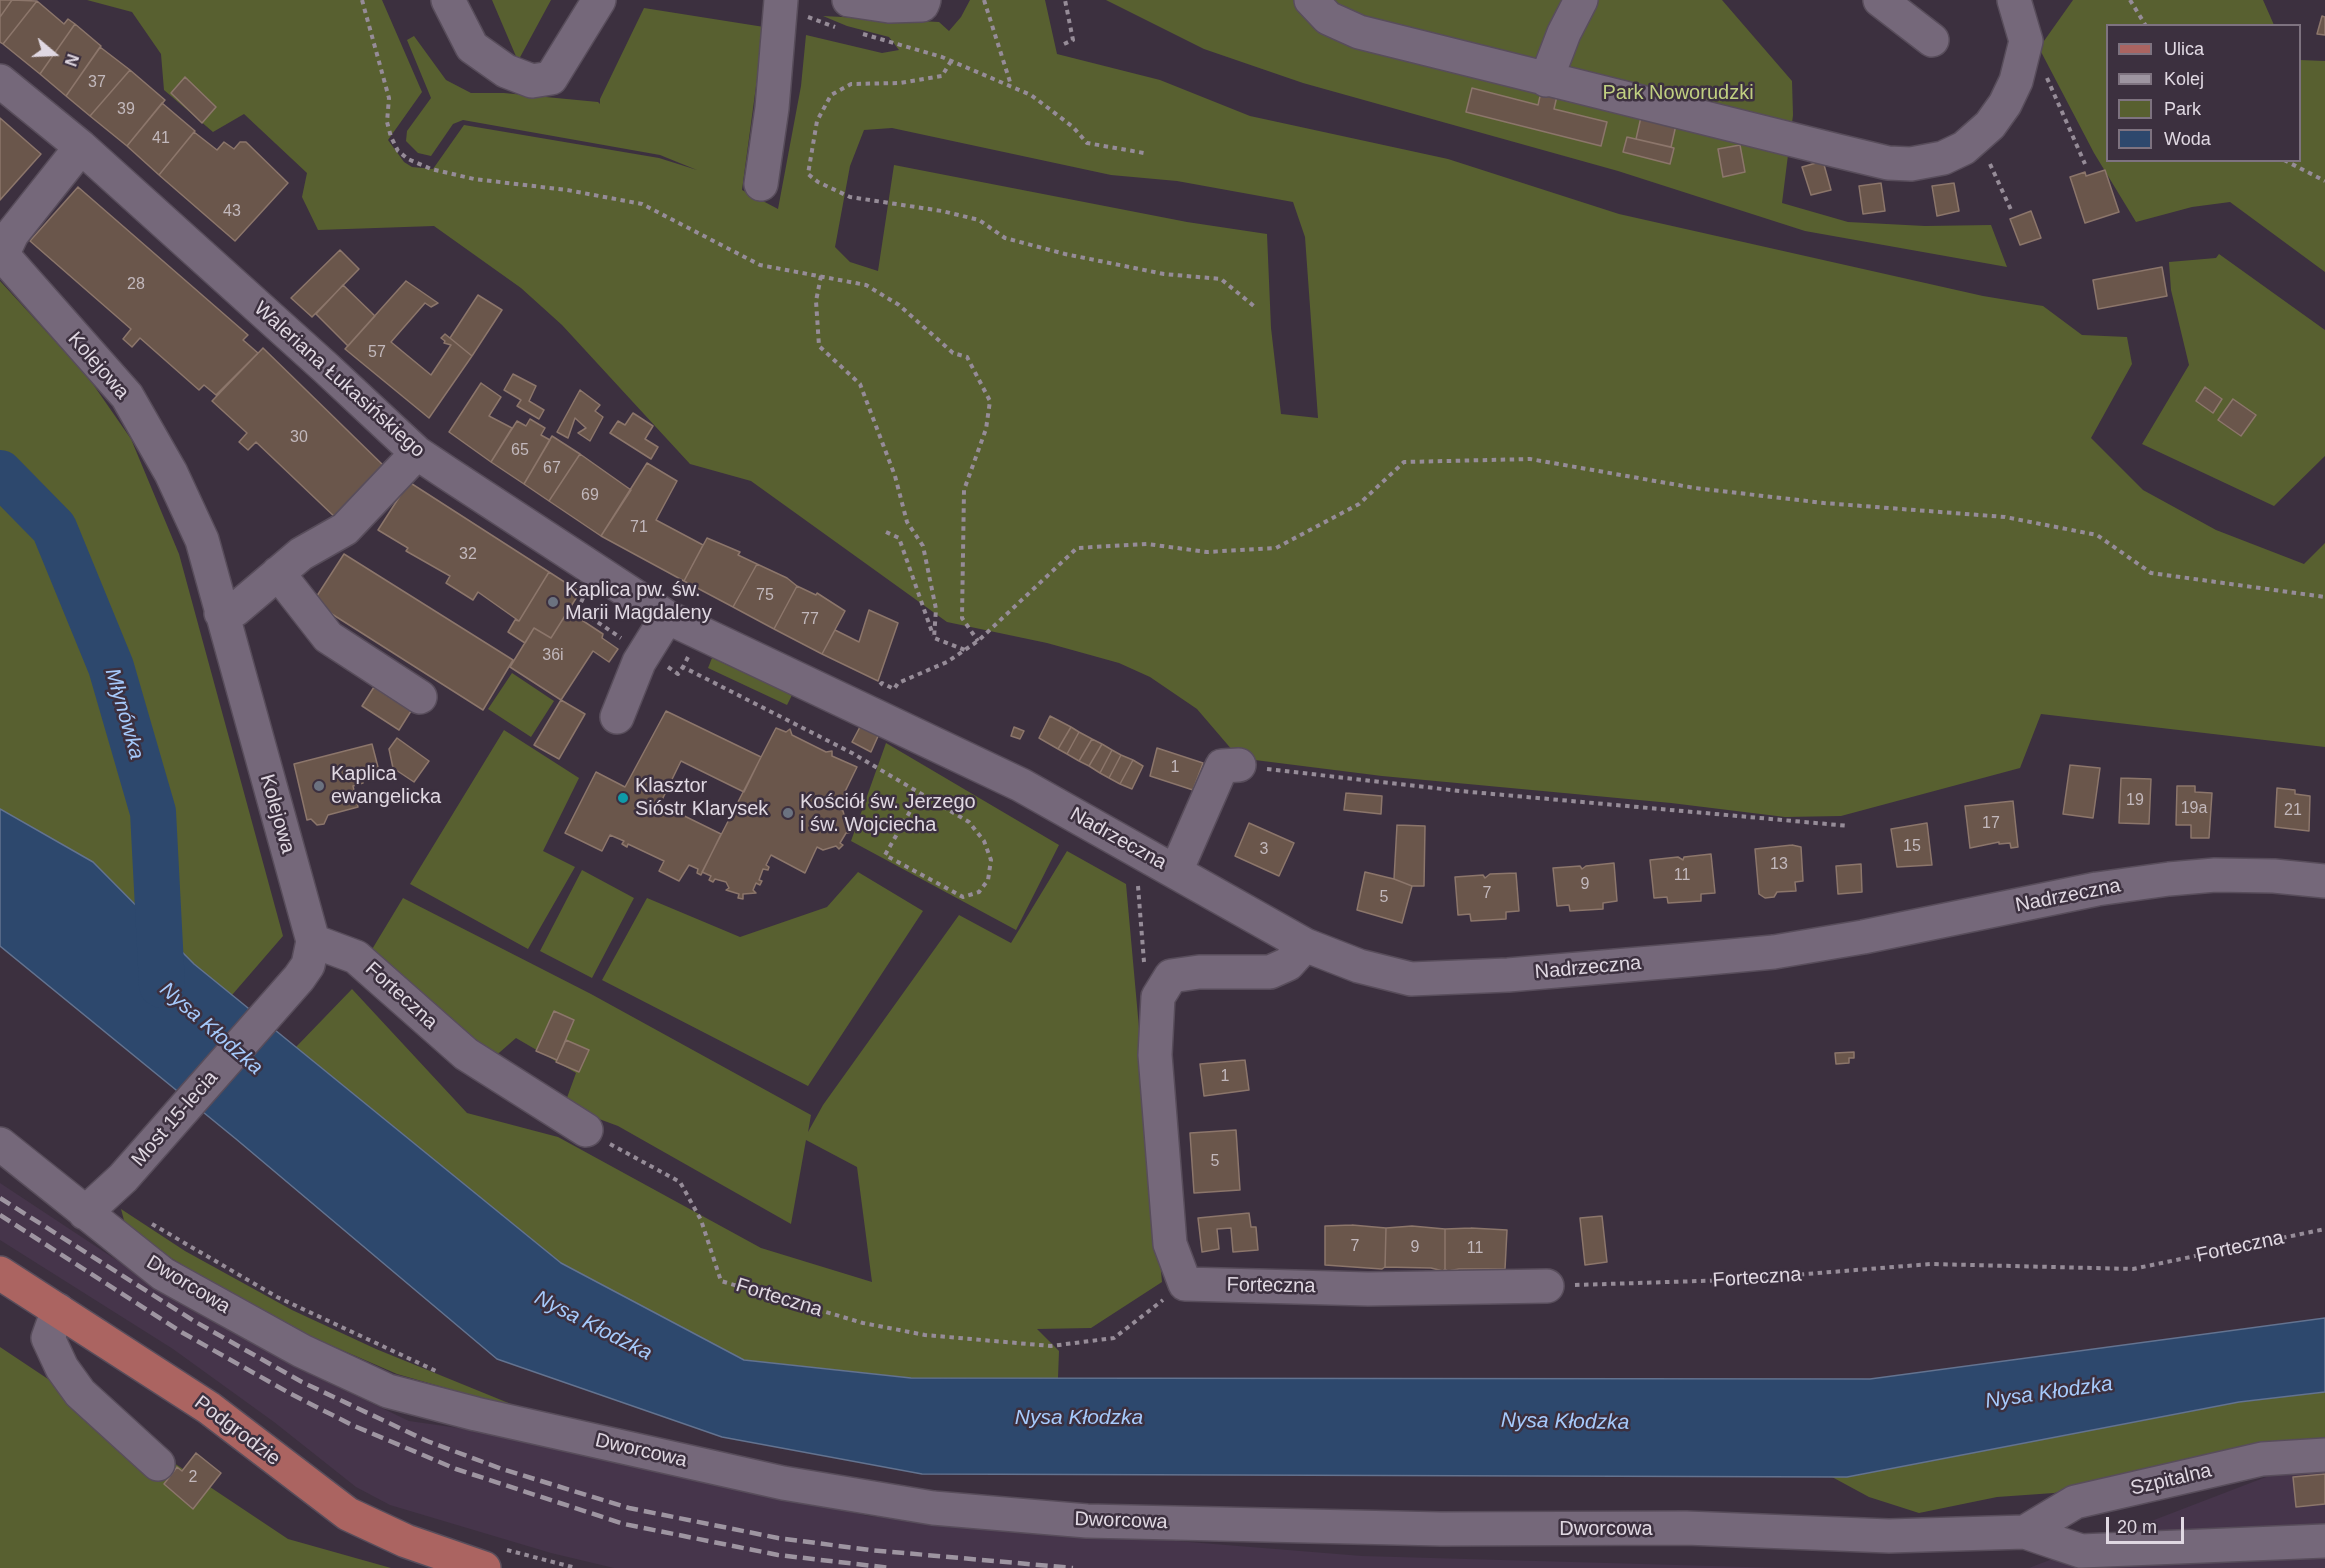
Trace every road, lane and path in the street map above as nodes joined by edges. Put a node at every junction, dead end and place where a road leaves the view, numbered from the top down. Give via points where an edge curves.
1 (362, 0) edge
2 (448, 0) edge
3 (599, 0) edge
4 (781, 0) edge
5 (849, 0) edge
6 (924, 0) edge
7 (984, 0) edge
8 (1065, 0) edge
9 (1311, 0) edge
10 (1581, 0) edge
11 (1880, 0) edge
12 (2014, 0) edge
13 (2130, 0) edge
14 (2145, 24) edge
15 (1932, 40) dead end
16 (2026, 41) junction
17 (1064, 44) dead end
18 (942, 57) dead end
19 (951, 61) junction
20 (1546, 80) junction
21 (0, 81) edge
22 (1011, 86) junction
23 (1977, 136) junction
24 (81, 147) junction
25 (1144, 153) dead end
26 (2288, 162) edge
27 (2085, 164) dead end
28 (2325, 181) edge
29 (761, 184) dead end
30 (2012, 212) dead end
31 (821, 276) junction
32 (1255, 307) dead end
33 (417, 453) junction
34 (886, 532) dead end
35 (278, 573) junction
36 (665, 579) dead end
37 (695, 595) dead end
38 (2325, 597) edge
39 (221, 613) junction
40 (667, 617) junction
41 (934, 638) junction
42 (978, 641) junction
43 (964, 650) junction
44 (691, 651) dead end
45 (876, 688) dead end
46 (420, 697) dead end
47 (617, 717) dead end
48 (904, 729) joint
49 (1239, 765) joint
50 (920, 794) junction
51 (1849, 826) dead end
52 (1176, 871) junction
53 (2325, 881) edge
54 (1138, 885) dead end
55 (313, 941) junction
56 (1305, 945) junction
57 (1158, 997) junction
58 (586, 1130) joint
59 (0, 1144) edge
60 (85, 1213) junction
61 (144, 1219) dead end
62 (2325, 1229) edge
63 (0, 1273) edge
64 (1185, 1284) junction
65 (1547, 1286) joint
66 (58, 1310) junction
67 (445, 1374) dead end
68 (2325, 1455) edge
69 (158, 1464) dead end
70 (2025, 1532) junction
71 (2325, 1541) edge
72 (484, 1568) edge

1 - 31 path via 389,98 387,122 391,137 398,151 408,159 474,179 642,204 760,265
2 - 3 street via 472,47 506,71 532,81 551,78
4 - 29 street
5 - 6 street via 889,6 922,5
7 - 22 path
8 - 17 path via 1073,40
9 - 20 street via 1328,18 1359,32
10 - 20 street
11 - 15 street
12 - 16 street
13 - 14 path
16 - 23 street via 2006,104
16 - 27 path via 2041,64
18 - 19 path
19 - 22 path
19 - 32 path via 942,76 900,83 851,84 831,95 817,121 808,174 850,197 979,220 1005,238 1065,254 1164,274 1221,279
20 - 23 street via 1888,163 1911,164 1943,158 1964,148
21 - 24 street, Waleriana Łukasińskiego
22 - 25 path via 1073,127 1087,143
23 - 30 path
24 - 33 street, Waleriana Łukasińskiego
24 - 39 street, Kolejowa via 12,234 5,249 6,259 127,396 171,473 202,540
26 - 28 path
31 - 41 path via 816,301 819,346 860,384 895,476 907,522 923,546 936,609
31 - 42 path via 866,285 899,305 953,353 967,357 990,401 986,429 964,490 962,618
33 - 35 street via 345,530 301,554
33 - 40 street, Waleriana Łukasińskiego
34 - 41 path via 899,538
35 - 39 street via 235,610
35 - 46 street via 328,637
36 - 37 path
38 - 42 path via 2151,573 2097,535 2005,517 1695,488 1530,459 1404,462 1359,504 1276,548 1207,552 1148,544 1077,548
39 - 55 street, Kolejowa
40 - 47 street via 639,662
40 - 48 street, Waleriana Łukasińskiego
41 - 43 path
42 - 43 path
43 - 45 path via 947,662 898,683 894,689 882,683
44 - 50 path via 683,667 852,753
48 - 52 street, Nadrzeczna via 1022,785
49 - 51 path via 1460,791
49 - 52 street via 1222,766
50 - 50 path via 969,822 984,841 991,860 988,880 979,892 963,897 885,855
52 - 56 street, Nadrzeczna
53 - 56 street, Nadrzeczna via 2239,875 2169,879 2097,889 1774,952 1508,975 1410,979 1359,966
54 - 57 path via 1146,991
55 - 58 street, Forteczna via 356,957 466,1054
55 - 60 street, Most 15-lecia via 308,964 299,978 123,1178
56 - 57 street via 1288,964 1270,972 1171,976
57 - 64 street via 1155,1055 1170,1244
58 - 64 path, Forteczna via 680,1182 700,1220 721,1281 863,1323 925,1335 1051,1346 1114,1338
59 - 60 street, Dworcowa
60 - 70 street, Dworcowa via 163,1274 302,1351 388,1391 772,1481 921,1506 1099,1521 1441,1529 1686,1528 1889,1536
61 - 67 path via 277,1297
62 - 65 path, Forteczna via 2133,1269 1931,1264 1731,1280
63 - 66 main road, Podgrodzie
64 - 65 street, Forteczna
66 - 69 street via 48,1338 62,1368 80,1393
66 - 72 main road, Podgrodzie via 209,1408 348,1514 406,1541
68 - 70 street, Szpitalna via 2262,1459 2075,1502
70 - 71 street, Dworcowa via 2081,1551

